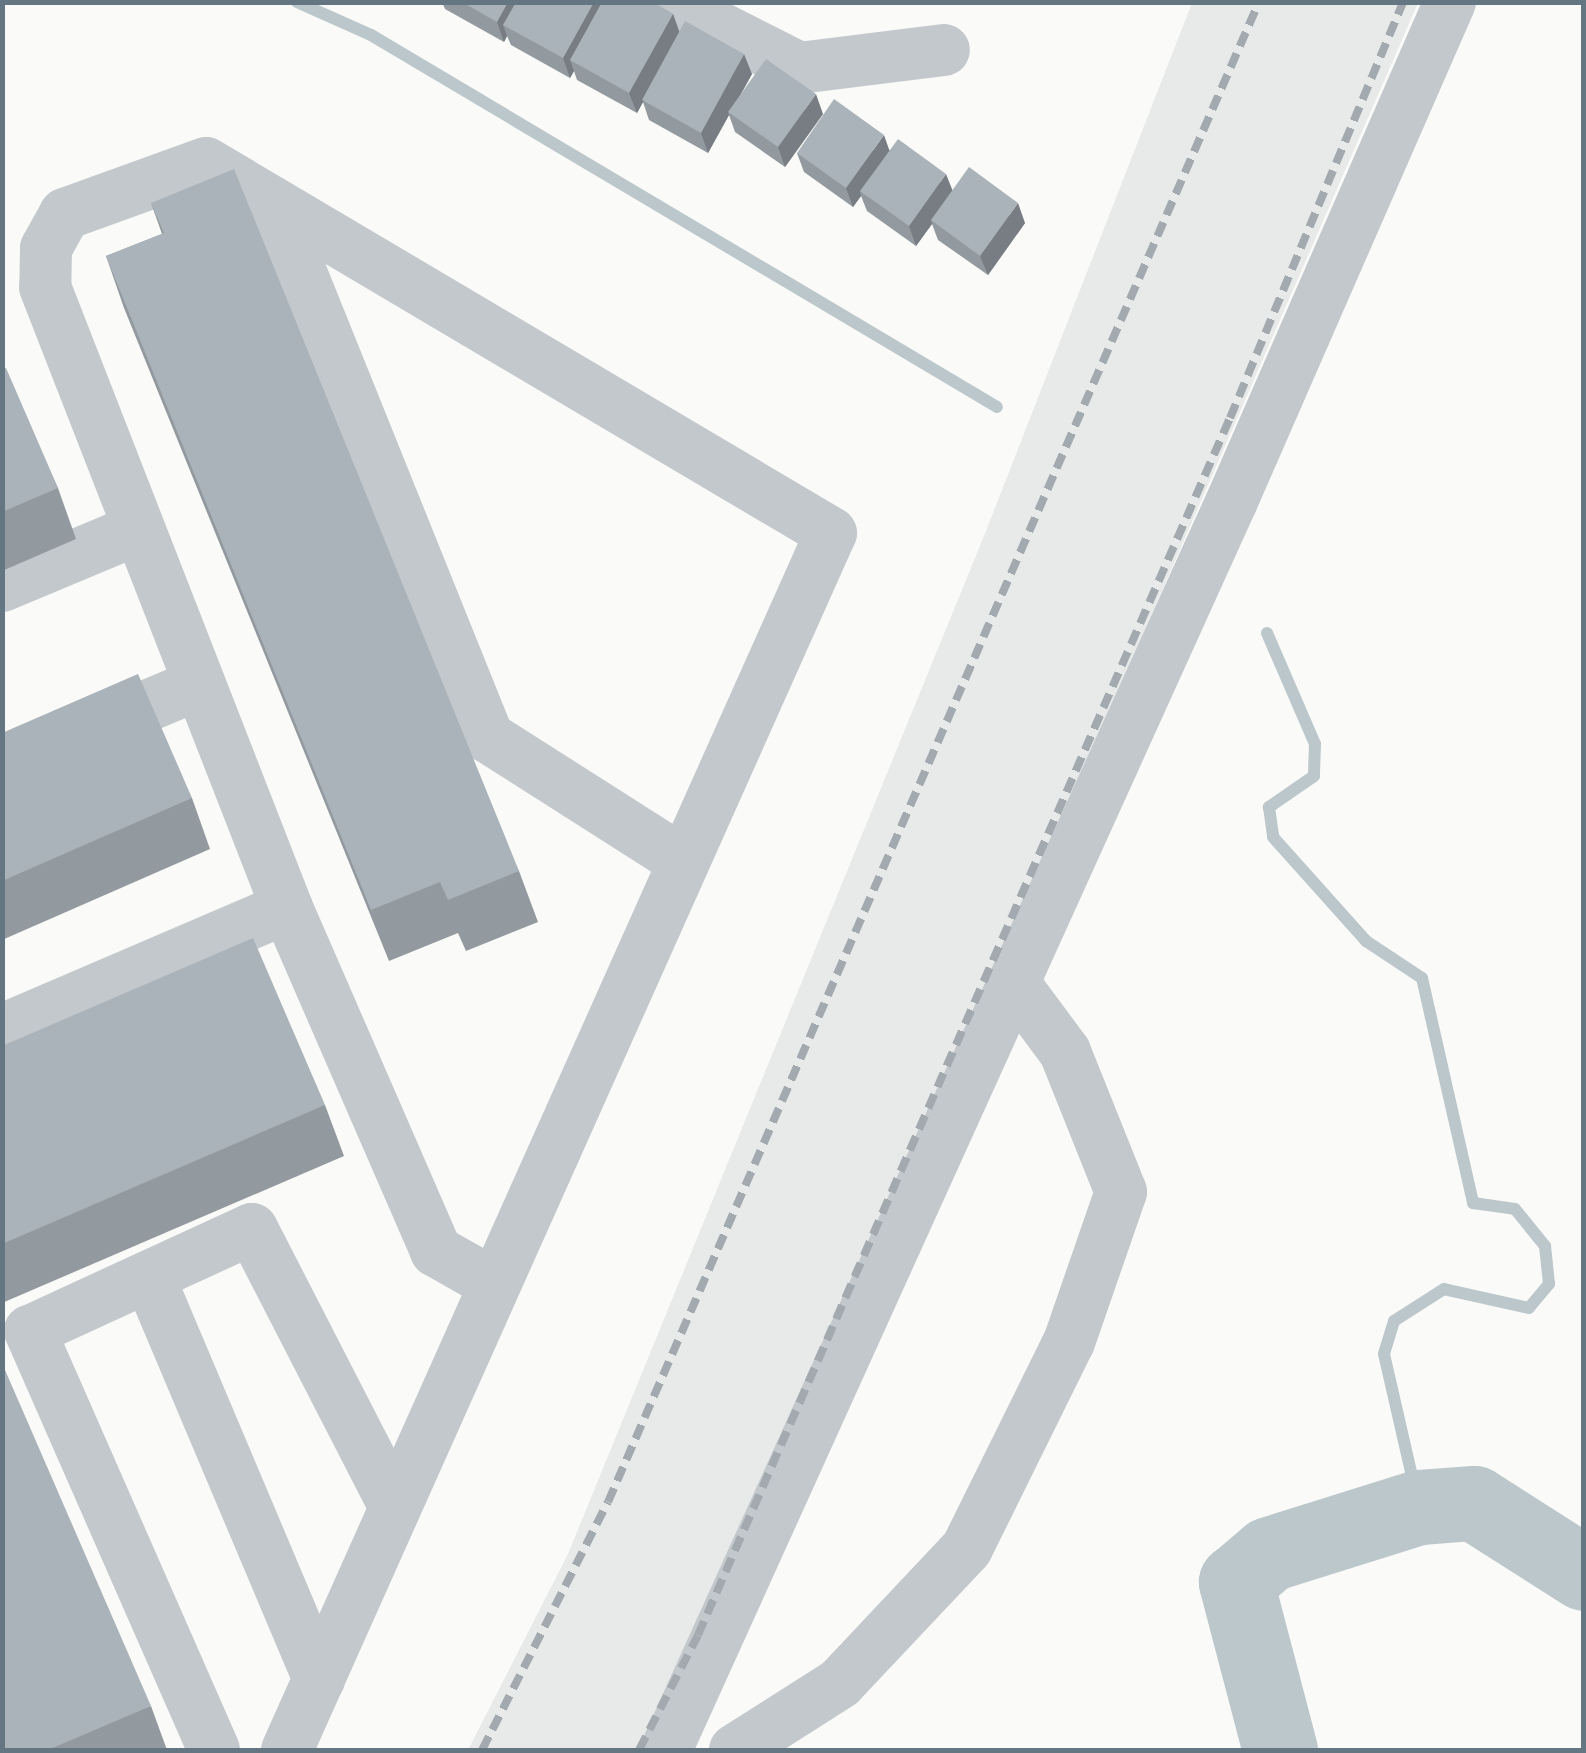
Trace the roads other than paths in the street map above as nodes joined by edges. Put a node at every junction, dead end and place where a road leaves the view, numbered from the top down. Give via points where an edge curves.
1 (1450, 2) edge
2 (690, 7) edge
3 (944, 50) dead end
4 (273, 203) junction
5 (138, 528) junction
6 (2, 586) edge
7 (199, 684) junction
8 (2, 767) edge
9 (684, 862) junction
10 (287, 908) junction
11 (1014, 984) junction
12 (2, 1030) edge
13 (149, 1276) junction
14 (494, 1284) junction
15 (395, 1508) junction
16 (319, 1680) junction
17 (214, 1750) edge
18 (287, 1750) edge
19 (666, 1750) edge
20 (735, 1750) edge

1 - 11 street
2 - 3 street via 799,68
4 - 5 street via 206,164 66,214 46,248 45,287
4 - 9 street via 488,737
4 - 9 street via 830,532
5 - 6 street
5 - 7 street
7 - 8 street
7 - 10 street
9 - 14 street
10 - 12 street
10 - 14 street via 436,1251
11 - 19 street
11 - 20 street via 1066,1052 1121,1192 1069,1342 967,1548 840,1683
13 - 15 street via 252,1229
13 - 16 street
13 - 17 street via 30,1331
14 - 15 street
15 - 16 street
16 - 18 street

